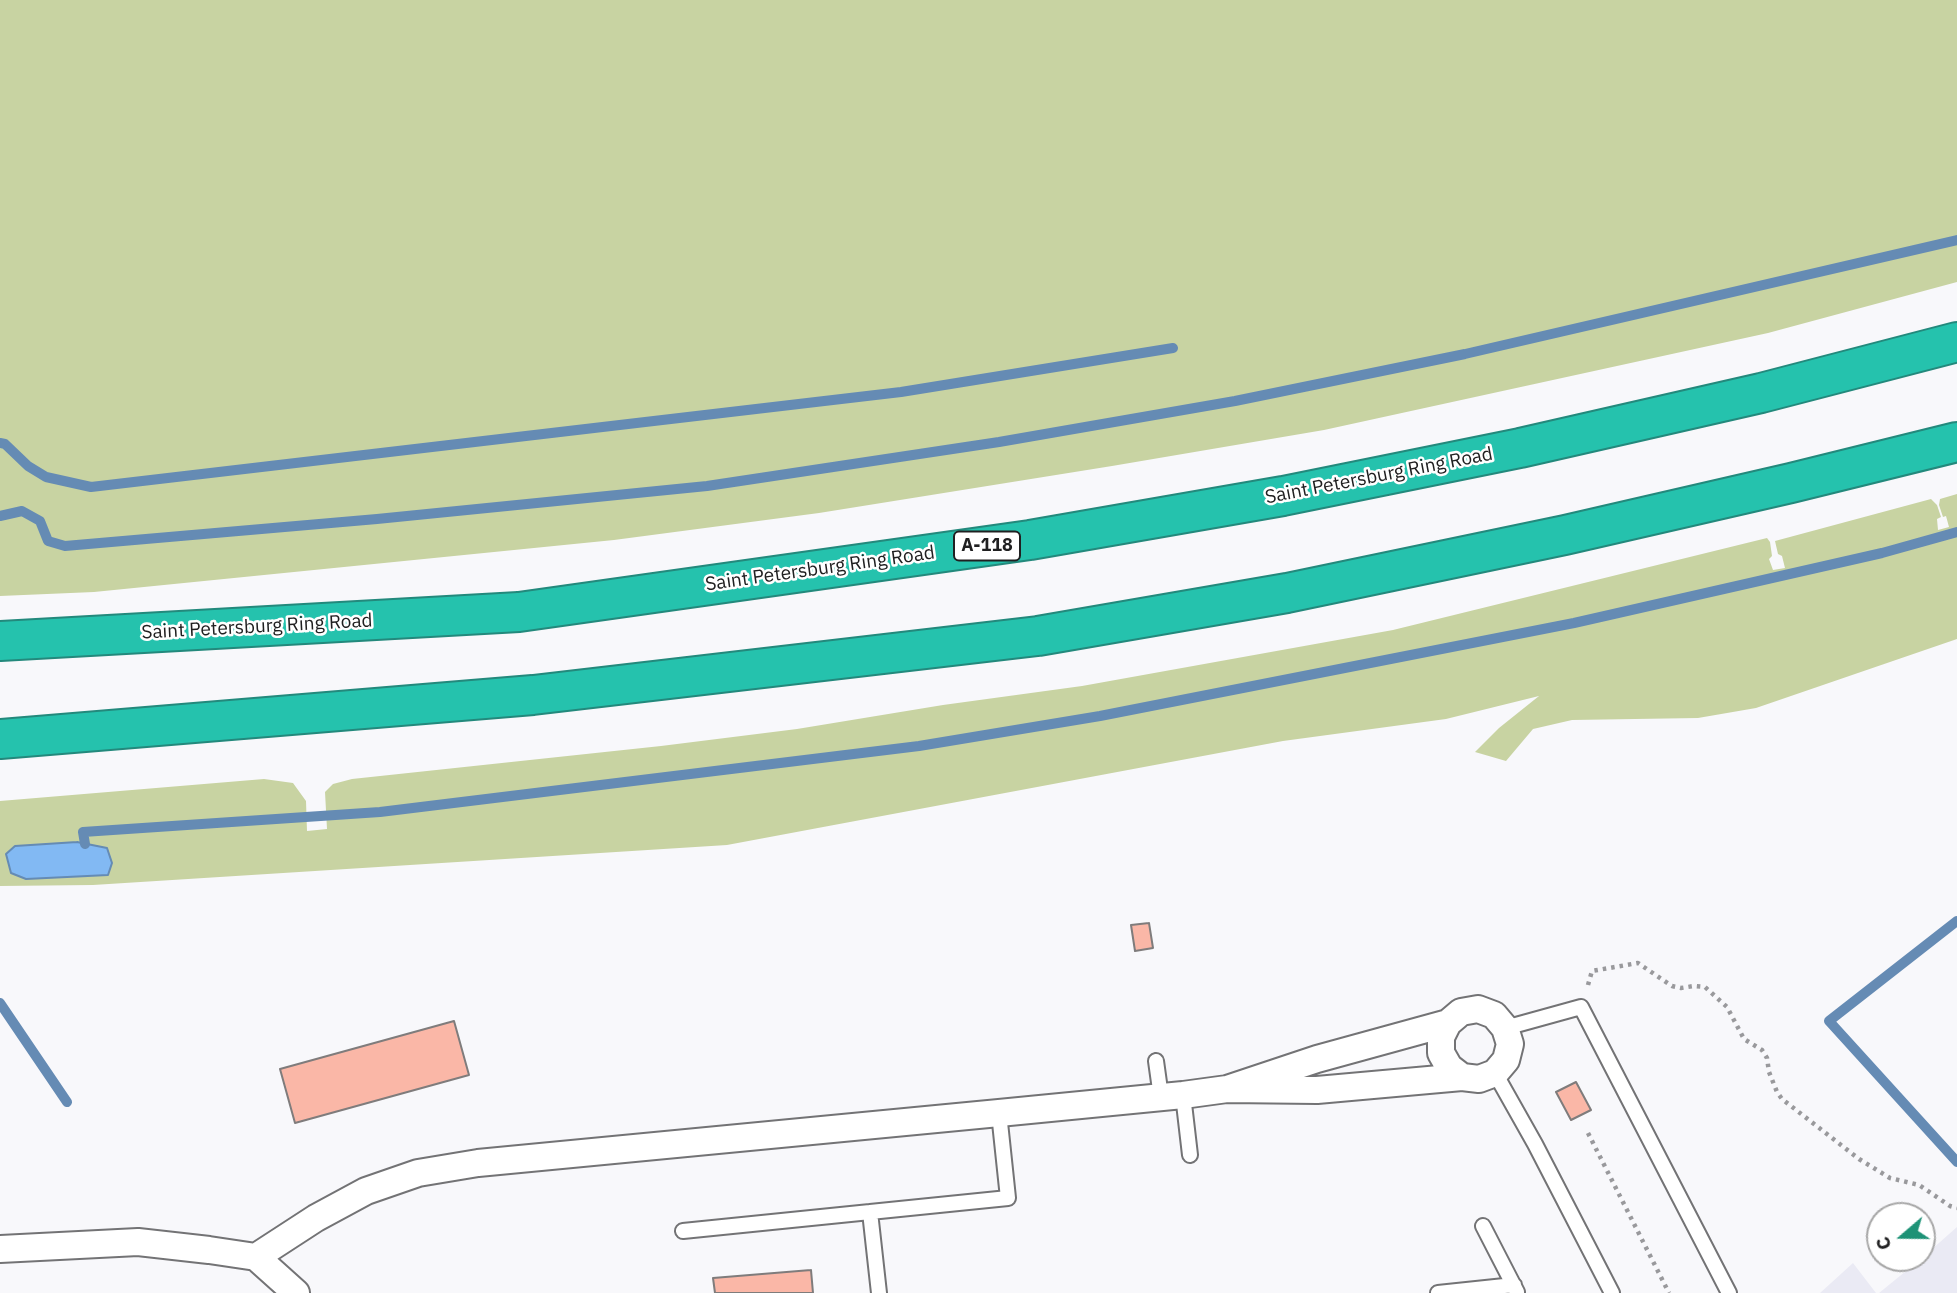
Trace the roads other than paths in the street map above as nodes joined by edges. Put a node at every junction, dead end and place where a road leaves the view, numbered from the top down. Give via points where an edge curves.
1 (1957, 342) edge
2 (1957, 442) edge
3 (0, 641) edge
4 (0, 739) edge
5 (1448, 1023) junction
6 (1505, 1028) junction
7 (1156, 1061) dead end
8 (1495, 1073) junction
9 (1462, 1077) junction
10 (1227, 1089) junction
11 (1172, 1096) junction
12 (999, 1114) junction
13 (1190, 1155) dead end
14 (870, 1212) junction
15 (1483, 1226) dead end
16 (683, 1231) dead end
17 (0, 1249) edge
18 (256, 1257) junction
19 (1516, 1289) edge
20 (296, 1293) edge
21 (879, 1293) edge
22 (1438, 1293) edge
23 (1612, 1293) edge
24 (1729, 1293) edge

1 - 3 highway, Saint Petersburg Ring Road / А-118 via 1520,448 1030,540 519,612
2 - 4 highway via 1526,544 1287,593 1038,636 533,695
5 - 6 street via 1461,1012 1478,1010 1494,1015
5 - 9 street via 1441,1037 1441,1053 1449,1068
5 - 10 street
6 - 8 street via 1510,1044 1506,1060
6 - 24 lane via 1581,1007
7 - 11 lane
8 - 9 street via 1479,1079
8 - 23 lane
9 - 10 street via 1317,1090
10 - 11 street
11 - 12 street
11 - 13 lane
12 - 14 lane via 1007,1198
12 - 18 street via 478,1163 418,1173 366,1191
14 - 16 lane
14 - 21 lane
15 - 19 lane
17 - 18 street via 138,1242
18 - 20 street
19 - 22 lane

